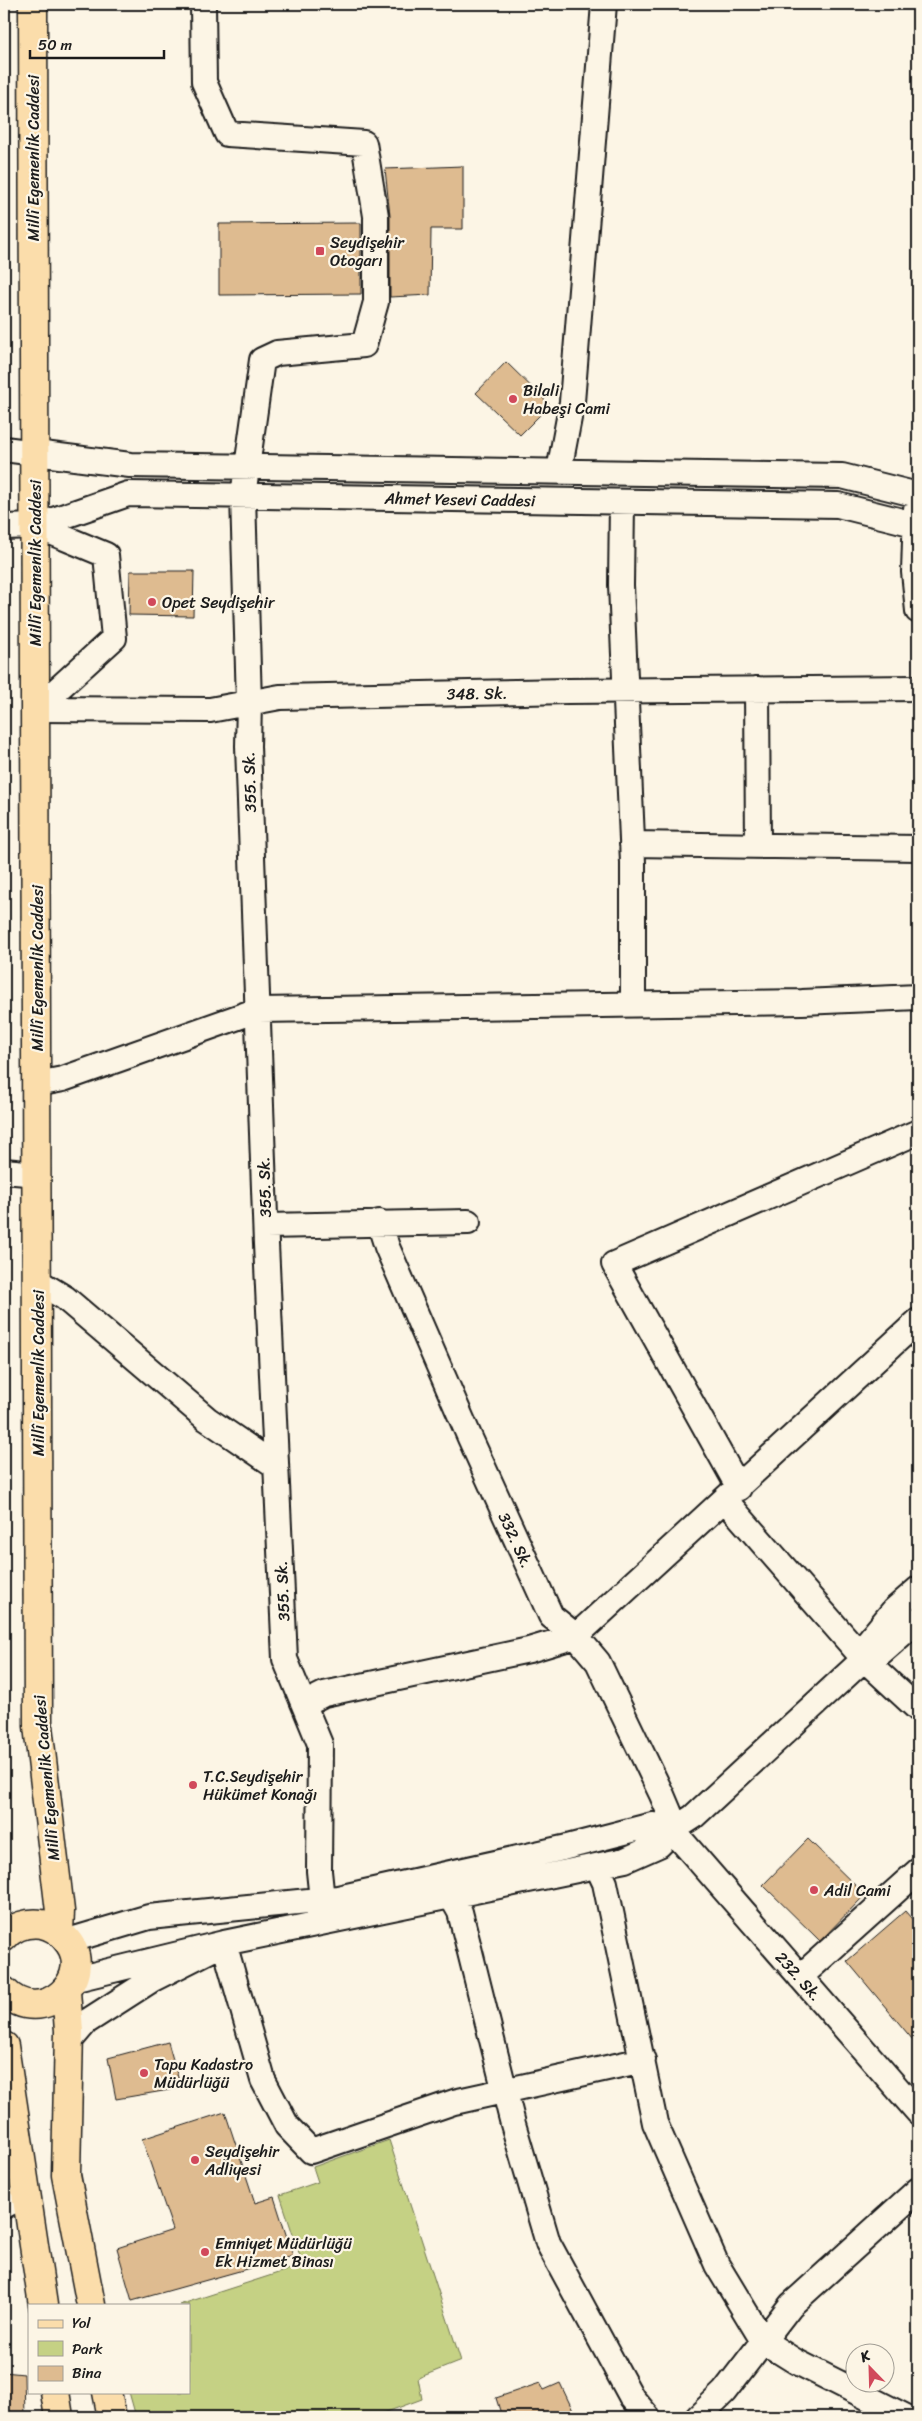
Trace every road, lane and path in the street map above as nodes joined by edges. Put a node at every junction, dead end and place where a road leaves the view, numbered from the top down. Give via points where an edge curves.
1 (33, 4) edge
2 (203, 4) edge
3 (604, 4) edge
4 (4, 449) edge
5 (34, 451) junction
6 (246, 467) junction
7 (559, 471) junction
8 (918, 495) edge
9 (242, 496) junction
10 (622, 502) junction
11 (917, 525) edge
12 (36, 526) junction
13 (4, 527) edge
14 (918, 611) edge
15 (918, 688) edge
16 (757, 689) junction
17 (625, 690) junction
18 (249, 703) junction
19 (36, 709) junction
20 (632, 844) junction
21 (758, 846) junction
22 (918, 848) edge
23 (918, 997) edge
24 (633, 1004) junction
25 (258, 1010) junction
26 (37, 1084) junction
27 (918, 1132) edge
28 (4, 1171) edge
29 (37, 1174) junction
30 (379, 1222) junction
31 (468, 1222) dead end
32 (266, 1226) junction
33 (37, 1281) junction
34 (918, 1321) edge
35 (276, 1466) junction
36 (732, 1494) junction
37 (918, 1589) edge
38 (918, 1620) edge
39 (576, 1636) junction
40 (864, 1659) junction
41 (304, 1704) junction
42 (918, 1709) edge
43 (679, 1834) junction
44 (597, 1866) junction
45 (918, 1870) edge
46 (451, 1896) junction
47 (322, 1900) junction
48 (4, 1935) edge
49 (64, 1936) junction
50 (224, 1943) junction
51 (800, 1977) junction
52 (69, 1986) junction
53 (5, 1999) edge
54 (69, 2042) junction
55 (4, 2046) edge
56 (643, 2060) junction
57 (504, 2091) junction
58 (918, 2112) edge
59 (918, 2190) edge
60 (15, 2200) edge
61 (43, 2304) edge
62 (91, 2304) edge
63 (763, 2341) junction
64 (56, 2394) edge
65 (107, 2394) edge
66 (58, 2417) edge
67 (112, 2417) edge
68 (648, 2417) edge
69 (698, 2417) edge
70 (906, 2417) edge

1 - 5 main road, Millî Egemenlik Caddesi
2 - 6 street, 355. Sk. via 204,82 227,134 364,143 376,216 376,302 364,344 277,353 262,360
3 - 7 street via 572,402
4 - 5 street, Ahmet Yesevi Caddesi
5 - 6 street, Ahmet Yesevi Caddesi via 130,465
5 - 12 main road, Millî Egemenlik Caddesi
6 - 7 street, Ahmet Yesevi Caddesi
6 - 9 street, 355. Sk.
7 - 8 street, Ahmet Yesevi Caddesi via 842,476
8 - 11 street
9 - 10 street, Ahmet Yesevi Caddesi
9 - 12 street, Ahmet Yesevi Caddesi via 128,494
9 - 18 street, 355. Sk.
10 - 11 street, Ahmet Yesevi Caddesi via 838,505
10 - 17 street
11 - 14 street via 914,572
12 - 13 street, Ahmet Yesevi Caddesi
12 - 19 main road, Millî Egemenlik Caddesi
12 - 19 street via 106,555 114,638
15 - 16 street, 348. Sk.
16 - 17 street, 348. Sk.
16 - 21 street
17 - 18 street, 348. Sk. via 280,697
17 - 20 street
18 - 19 street, 348. Sk. via 210,710
18 - 25 street, 355. Sk.
19 - 26 main road, Millî Egemenlik Caddesi
20 - 21 street
20 - 24 street
21 - 22 street
23 - 24 street
24 - 25 street
25 - 26 street via 62,1079
25 - 32 street, 355. Sk.
26 - 29 main road, Millî Egemenlik Caddesi
27 - 36 street via 614,1264
28 - 29 street
29 - 33 main road, Millî Egemenlik Caddesi
30 - 31 street
30 - 32 street
30 - 39 street, 332. Sk. via 470,1438 551,1616
32 - 35 street, 355. Sk.
33 - 35 street via 65,1298 207,1420
33 - 49 main road, Millî Egemenlik Caddesi via 38,1726
34 - 36 street
35 - 41 street, 355. Sk. via 285,1658
36 - 39 street
36 - 40 street
37 - 40 street via 894,1610 866,1644
38 - 40 street via 878,1655
39 - 41 street via 529,1650 324,1694
39 - 43 street, 332. Sk. via 598,1662
40 - 42 street
40 - 43 street via 693,1817
41 - 47 street, 355. Sk. via 320,1744 319,1870
43 - 44 street via 625,1860
43 - 47 street via 652,1825 563,1848
43 - 51 street, 232. Sk.
44 - 46 street
44 - 56 street via 605,1883
45 - 51 street
46 - 50 street
46 - 57 street via 460,1912
47 - 49 street via 149,1917
48 - 49 main road via 20,1925 34,1923 47,1925
49 - 52 main road, Millî Egemenlik Caddesi via 74,1954 75,1967
50 - 52 street
50 - 54 street via 153,1979 86,2022
50 - 57 street via 263,2080 287,2126 311,2151 454,2102
51 - 58 street, 232. Sk.
52 - 53 main road via 46,2004 22,2004
52 - 54 main road, Millî Egemenlik Caddesi
54 - 62 main road, Millî Egemenlik Caddesi via 66,2175
55 - 60 main road
56 - 57 street
56 - 63 street via 655,2123 717,2265
57 - 68 street via 548,2243 632,2398
59 - 63 street via 791,2305
60 - 61 main road
63 - 69 street via 724,2392
63 - 70 street via 795,2361
64 - 66 main road
65 - 67 main road

